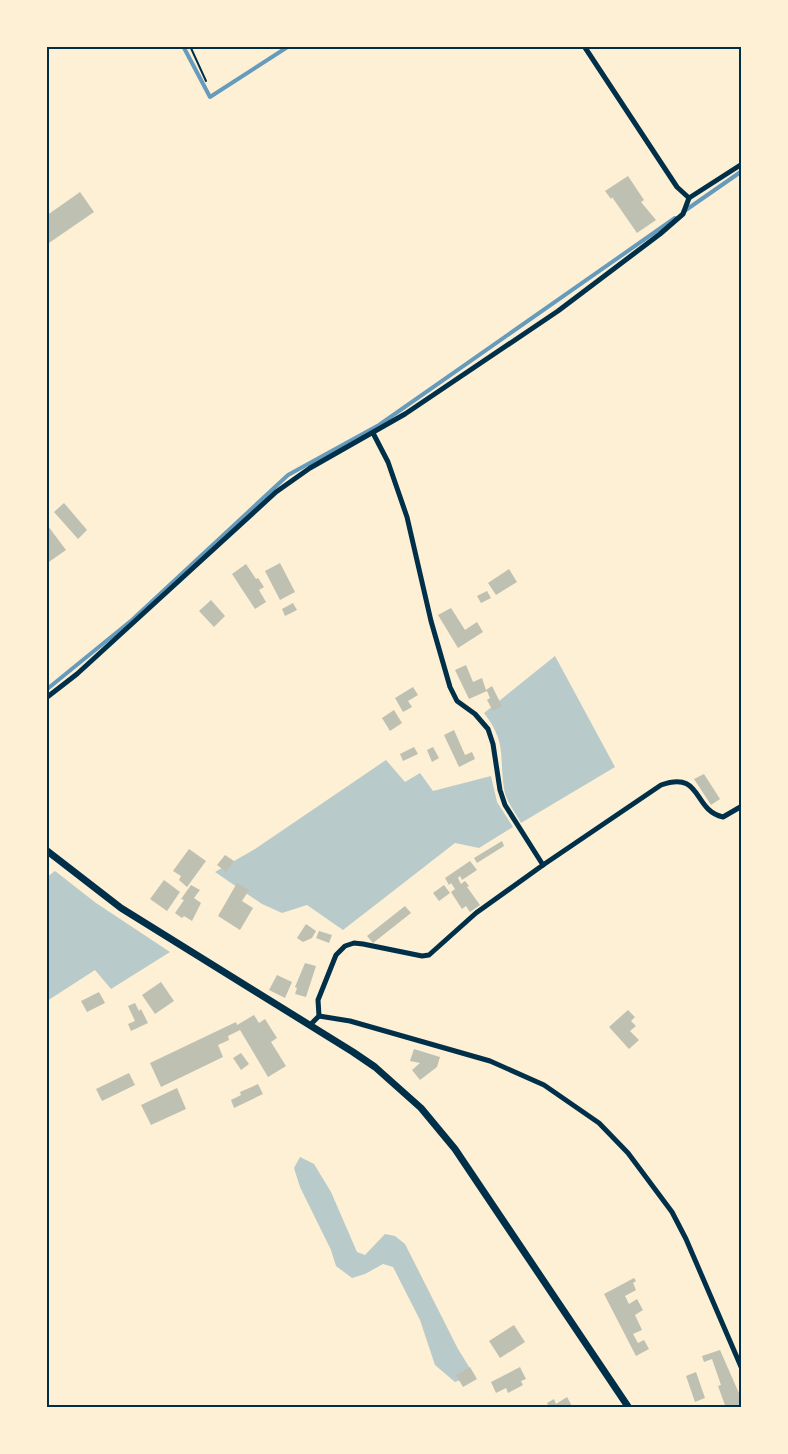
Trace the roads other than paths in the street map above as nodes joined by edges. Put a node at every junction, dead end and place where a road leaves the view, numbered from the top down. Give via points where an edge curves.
1 (584, 46) edge
2 (741, 164) edge
3 (689, 198) junction
4 (374, 433) junction
5 (46, 698) edge
6 (741, 806) edge
7 (46, 850) edge
8 (543, 865) junction
9 (318, 1016) junction
10 (310, 1024) junction
11 (741, 1369) edge
12 (629, 1407) edge

1 - 3 street via 677,187
2 - 3 street
3 - 4 street via 683,214 558,311
4 - 5 street via 336,452 276,492
4 - 8 street via 407,517 450,687 457,701 488,729 505,805
6 - 8 street via 723,817 715,815 690,784 670,782
7 - 10 street via 121,908
8 - 9 street via 476,913 429,955 354,943 345,946 336,955 318,1000
9 - 10 street
9 - 11 street via 490,1061 544,1085 599,1123 672,1212
10 - 12 street via 375,1067 439,1128

